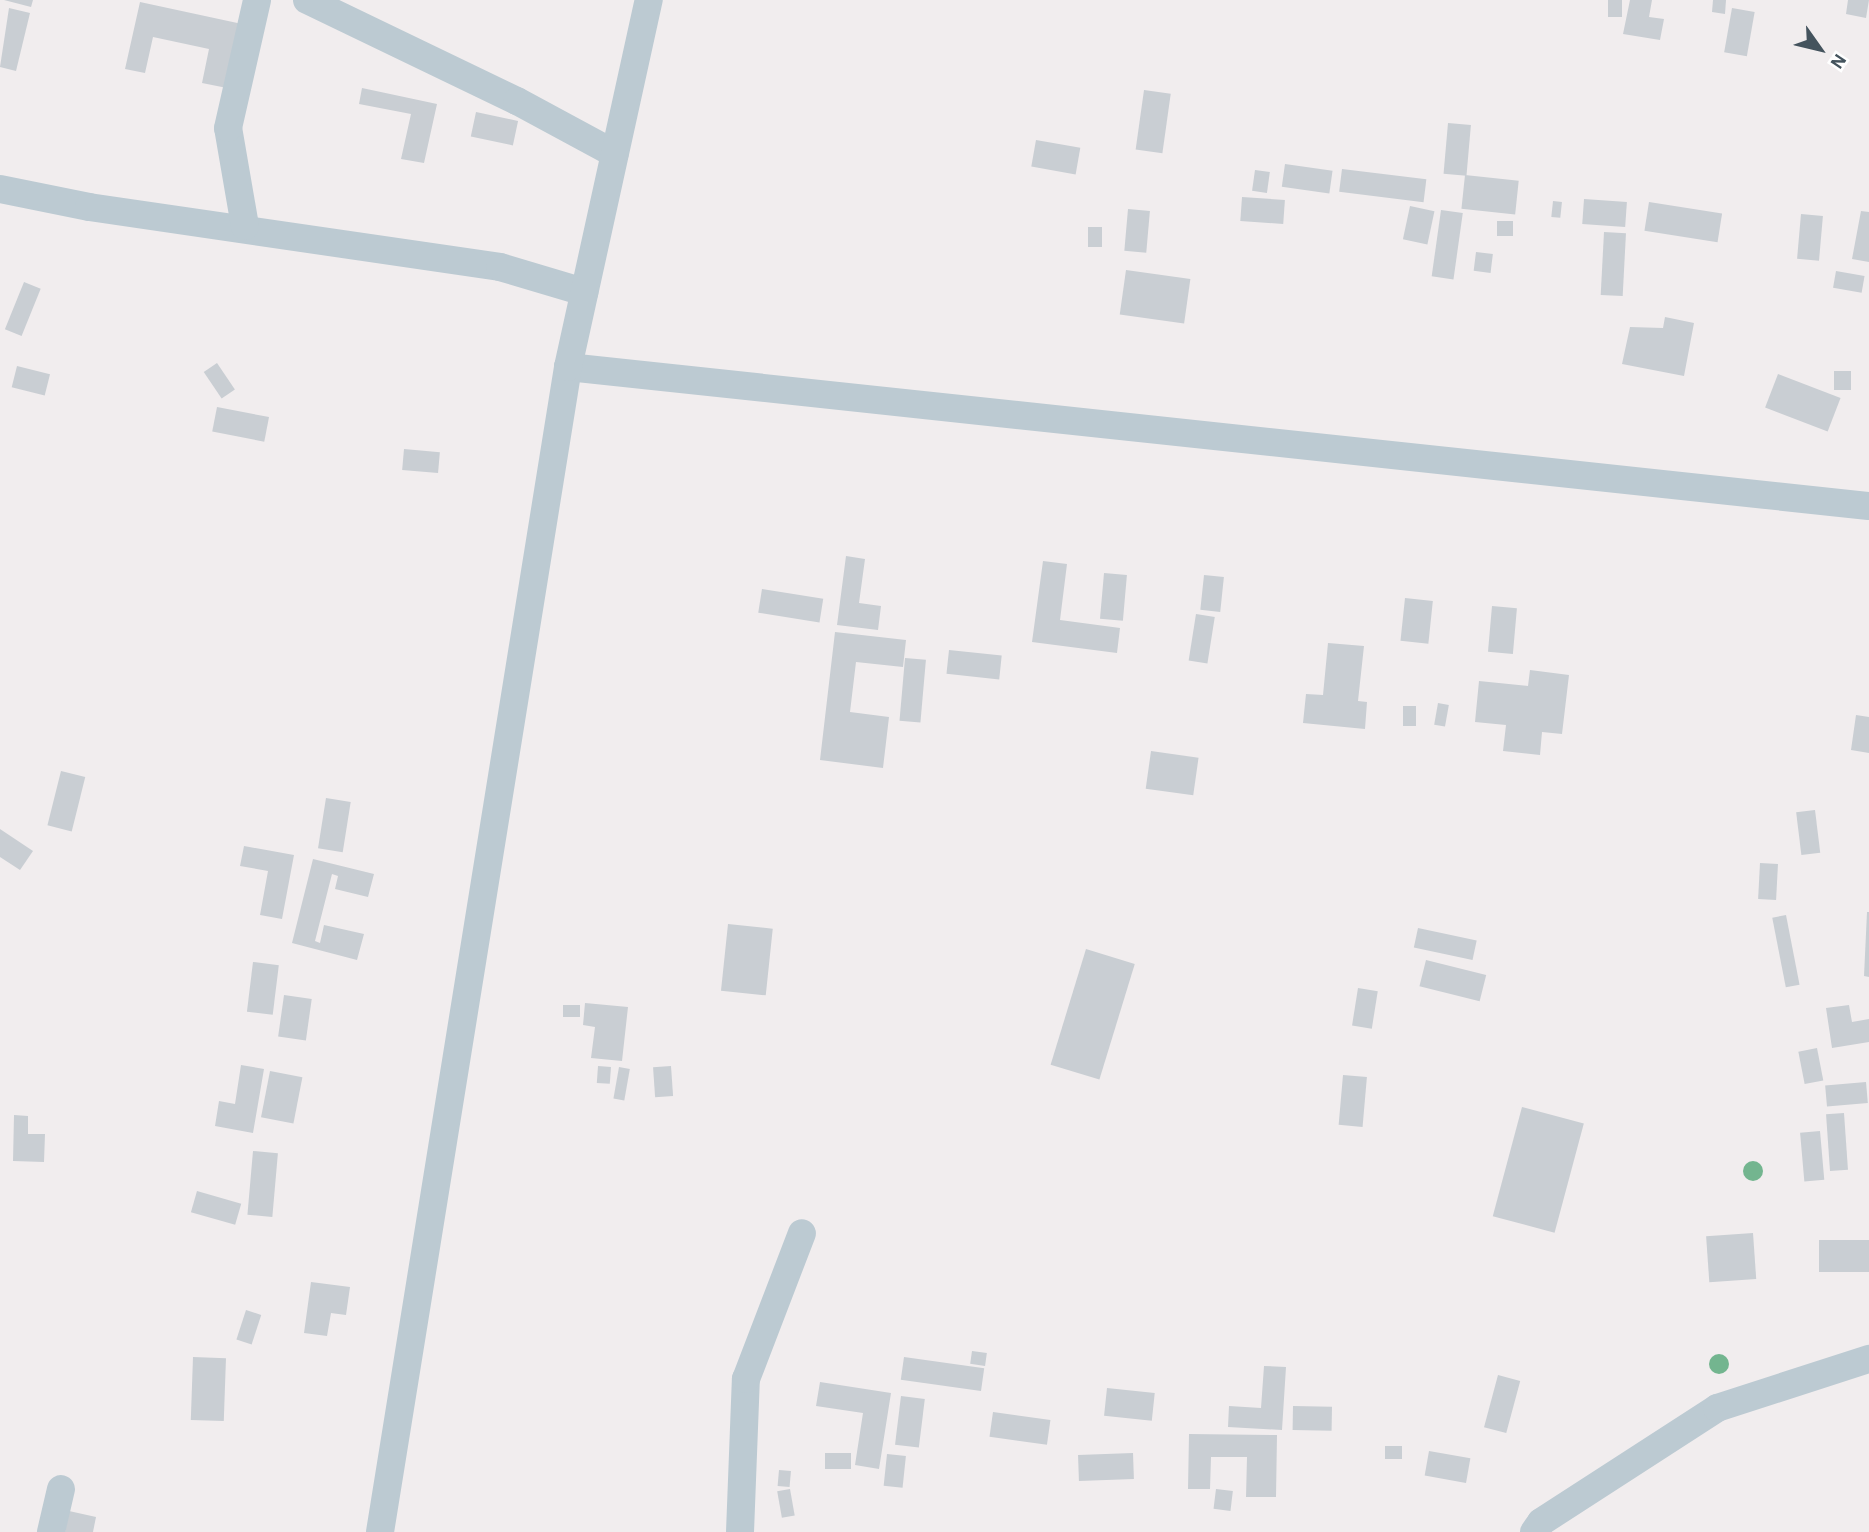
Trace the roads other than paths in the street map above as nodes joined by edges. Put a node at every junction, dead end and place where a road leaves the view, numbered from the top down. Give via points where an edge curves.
1 (257, 0) edge
2 (307, 0) edge
3 (649, 0) edge
4 (615, 154) junction
5 (0, 189) edge
6 (245, 226) junction
7 (584, 292) junction
8 (568, 367) junction
9 (1869, 506) edge
10 (802, 1233) dead end
11 (1869, 1359) edge
12 (61, 1489) dead end
13 (51, 1532) edge
14 (380, 1532) edge
15 (740, 1532) edge
16 (1534, 1532) edge

1 - 6 street via 228,128
2 - 4 street via 517,101
3 - 4 street
4 - 7 street
5 - 6 street via 89,207
6 - 7 street via 500,267
7 - 8 street
8 - 9 street
8 - 14 street
10 - 15 street via 746,1379
11 - 16 street via 1717,1408 1541,1522
12 - 13 street

